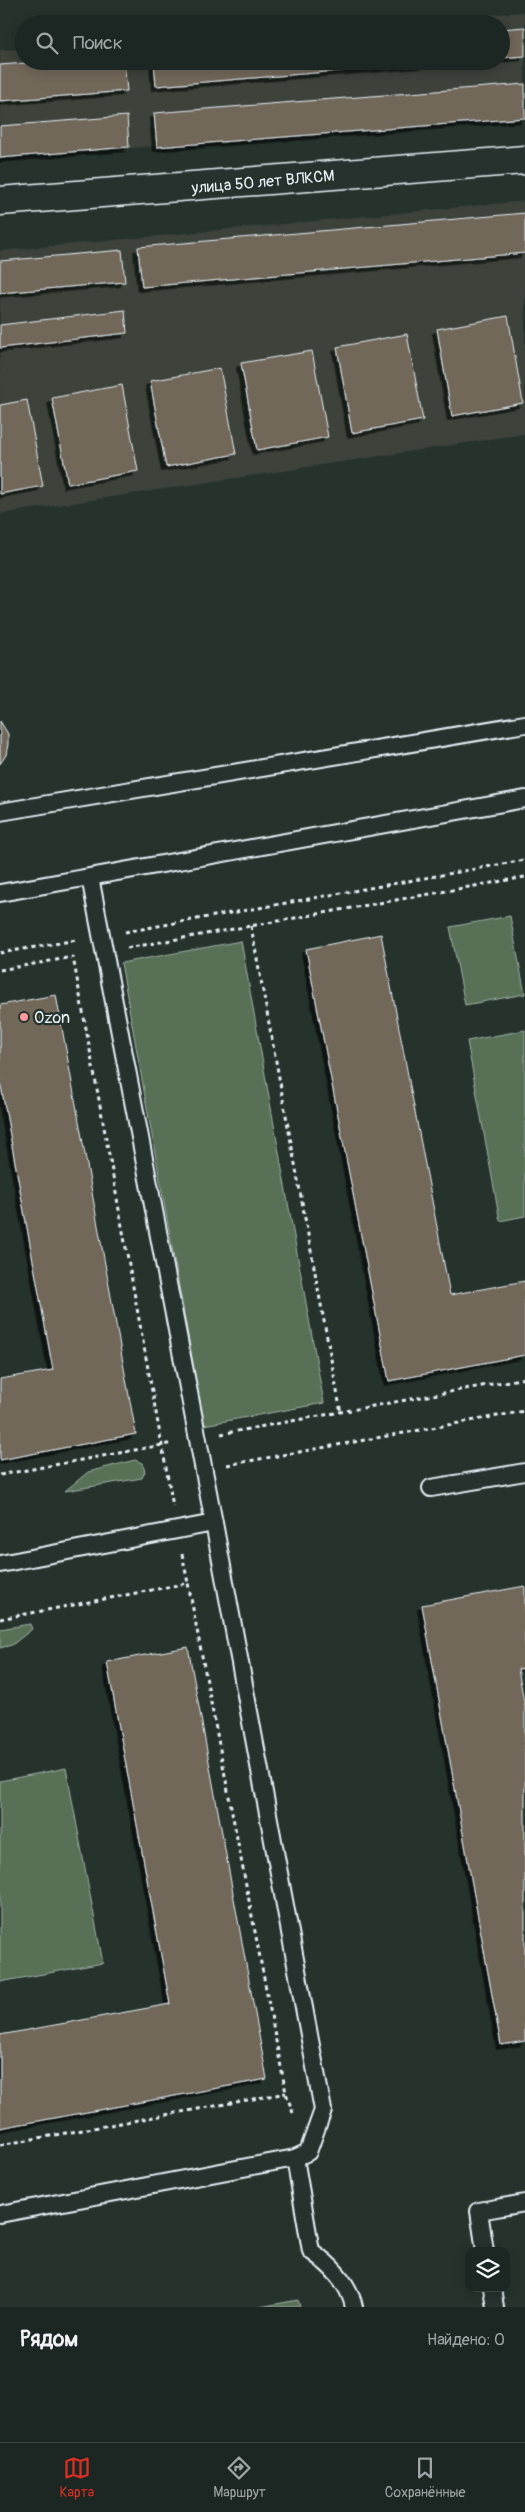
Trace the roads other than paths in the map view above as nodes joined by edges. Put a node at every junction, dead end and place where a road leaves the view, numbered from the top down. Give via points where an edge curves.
1 (525, 160) edge
2 (0, 201) edge
3 (525, 724) edge
4 (525, 799) edge
5 (0, 812) edge
6 (90, 877) junction
7 (0, 893) edge
8 (525, 1472) edge
9 (431, 1488) dead end
10 (214, 1523) junction
11 (0, 1564) edge
12 (301, 2155) junction
13 (525, 2203) edge
14 (0, 2214) edge
15 (484, 2247) edge
16 (493, 2292) edge
17 (354, 2307) edge
18 (495, 2307) edge

1 - 2 street, улица 50 лет ВЛКСМ
3 - 5 lane
4 - 6 lane
6 - 7 lane
6 - 10 lane
8 - 9 lane
10 - 11 lane
10 - 12 lane via 323,2110
12 - 14 lane
12 - 17 lane via 311,2251 329,2264 351,2293
13 - 15 lane via 478,2211
16 - 18 lane

